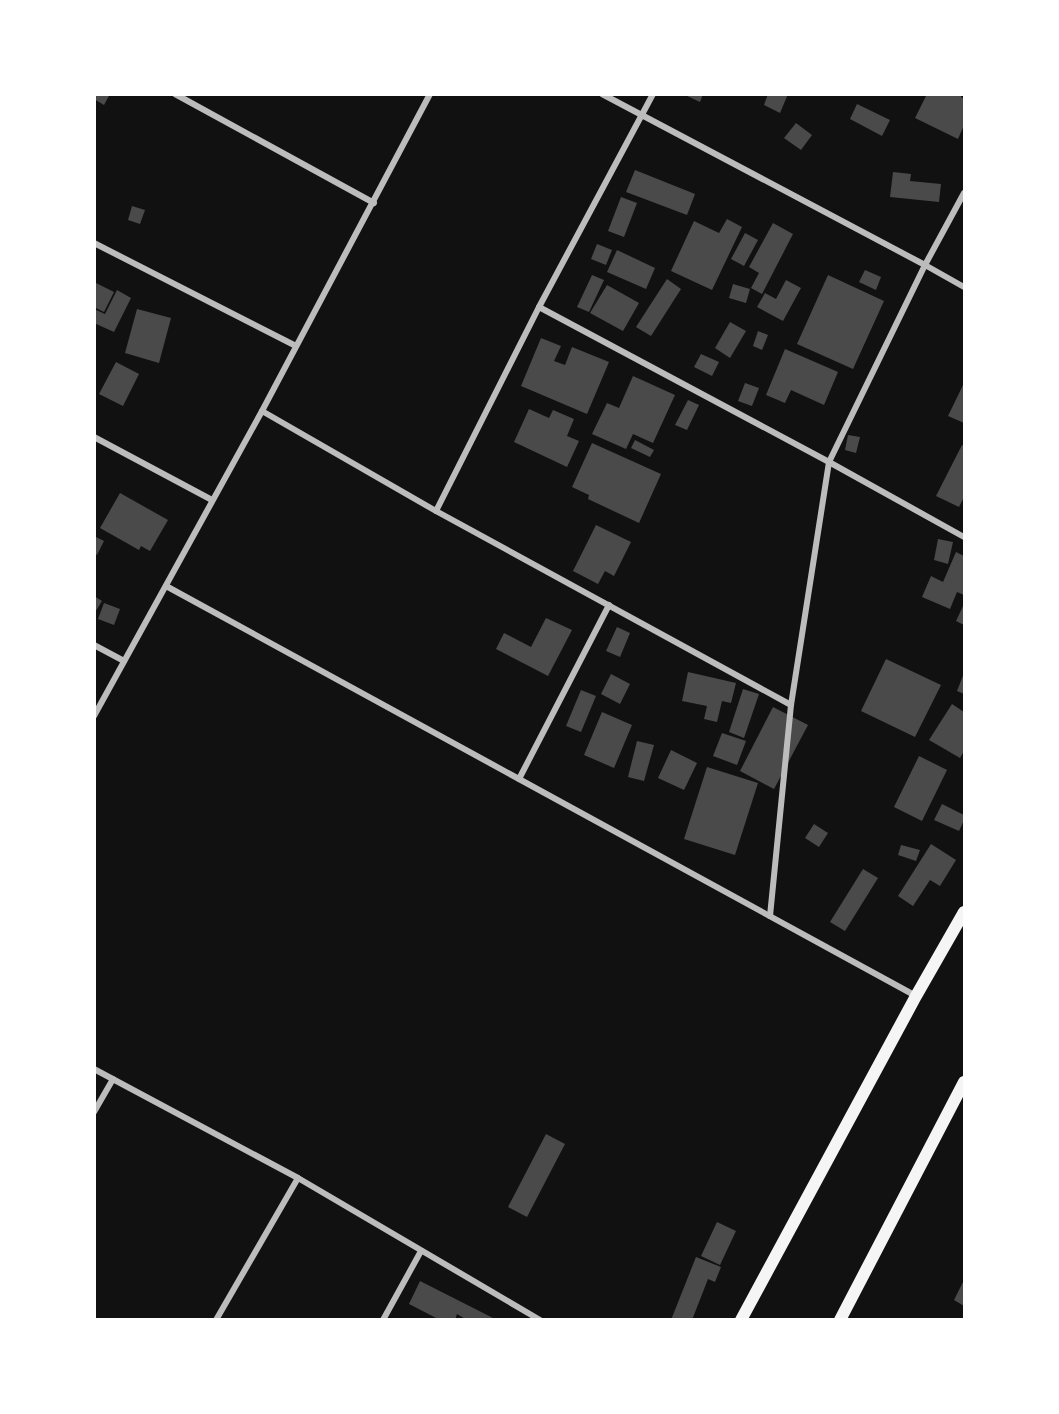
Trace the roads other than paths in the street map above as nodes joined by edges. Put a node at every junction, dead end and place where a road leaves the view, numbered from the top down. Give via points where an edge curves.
1 (175, 94) edge
2 (430, 94) edge
3 (602, 94) edge
4 (653, 94) edge
5 (641, 116) junction
6 (964, 193) edge
7 (374, 203) junction
8 (94, 243) edge
9 (925, 265) junction
10 (964, 287) edge
11 (539, 307) junction
12 (296, 346) junction
13 (262, 411) junction
14 (94, 437) edge
15 (829, 462) junction
16 (212, 500) junction
17 (436, 511) junction
18 (964, 537) edge
19 (166, 586) junction
20 (609, 605) junction
21 (94, 645) edge
22 (124, 661) junction
23 (792, 705) junction
24 (94, 716) edge
25 (519, 779) junction
26 (964, 912) edge
27 (770, 916) junction
28 (916, 996) junction
29 (94, 1069) edge
30 (113, 1079) junction
31 (964, 1082) edge
32 (94, 1113) edge
33 (298, 1178) junction
34 (421, 1251) junction
35 (216, 1320) edge
36 (383, 1320) edge
37 (540, 1320) edge
38 (741, 1320) edge
39 (840, 1320) edge

1 - 7 street
2 - 7 street
3 - 5 street
4 - 5 street
5 - 9 street
5 - 11 street
6 - 9 street
7 - 12 street
8 - 12 street
9 - 10 street
9 - 15 street
11 - 15 street
11 - 17 street
12 - 13 street
13 - 16 street
13 - 17 street
14 - 16 street
15 - 18 street
15 - 23 street
16 - 19 street
17 - 20 street
19 - 22 street
19 - 25 street
20 - 23 street
20 - 25 street
21 - 22 street
22 - 24 street
23 - 27 street
25 - 27 street
26 - 28 main road
27 - 28 street
28 - 38 main road
29 - 30 street
30 - 32 street
30 - 33 street
31 - 39 main road
33 - 34 street
33 - 35 street
34 - 36 street
34 - 37 street

